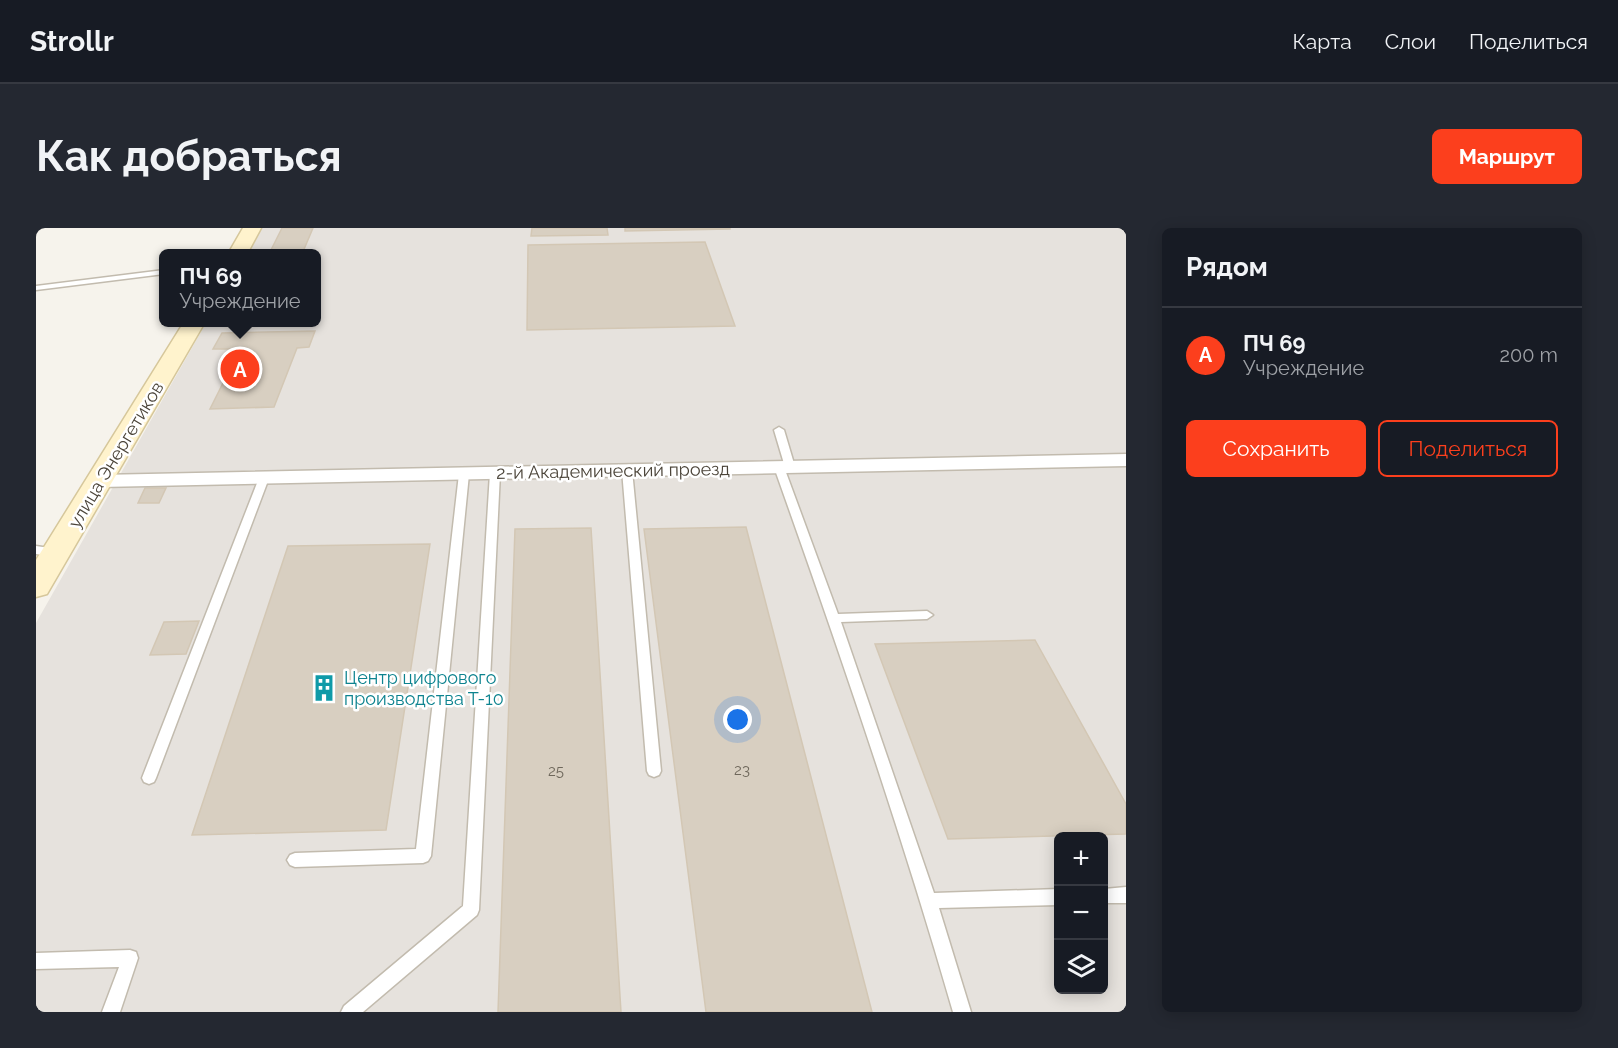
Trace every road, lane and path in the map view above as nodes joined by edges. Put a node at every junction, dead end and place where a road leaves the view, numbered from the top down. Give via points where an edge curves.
1 (252, 228) edge
2 (240, 249) edge
3 (159, 273) edge
4 (36, 288) edge
5 (192, 327) edge
6 (779, 430) dead end
7 (1126, 460) edge
8 (785, 467) junction
9 (627, 470) junction
10 (495, 473) junction
11 (464, 474) junction
12 (264, 478) junction
13 (100, 481) junction
14 (46, 551) edge
15 (36, 586) edge
16 (927, 615) dead end
17 (834, 618) junction
18 (654, 771) dead end
19 (149, 778) dead end
20 (295, 860) dead end
21 (1126, 895) edge
22 (1108, 896) edge
23 (1054, 897) edge
24 (929, 901) junction
25 (36, 961) edge
26 (111, 1012) edge
27 (350, 1012) edge
28 (962, 1012) edge

1 - 2 street
3 - 4 lane
5 - 13 street, улица Энергетиков
6 - 8 lane
7 - 8 street, 2-й Академический проезд
8 - 9 street, 2-й Академический проезд
8 - 17 lane
9 - 10 street, 2-й Академический проезд
9 - 18 lane
10 - 11 street, 2-й Академический проезд
10 - 27 lane via 471,910
11 - 12 street, 2-й Академический проезд
11 - 20 lane via 423,856
12 - 13 street, 2-й Академический проезд
12 - 19 lane
13 - 14 street, улица Энергетиков
14 - 15 street, улица Энергетиков
16 - 17 lane
17 - 24 lane
21 - 22 lane
23 - 24 lane
24 - 28 lane
25 - 26 lane via 130,958

